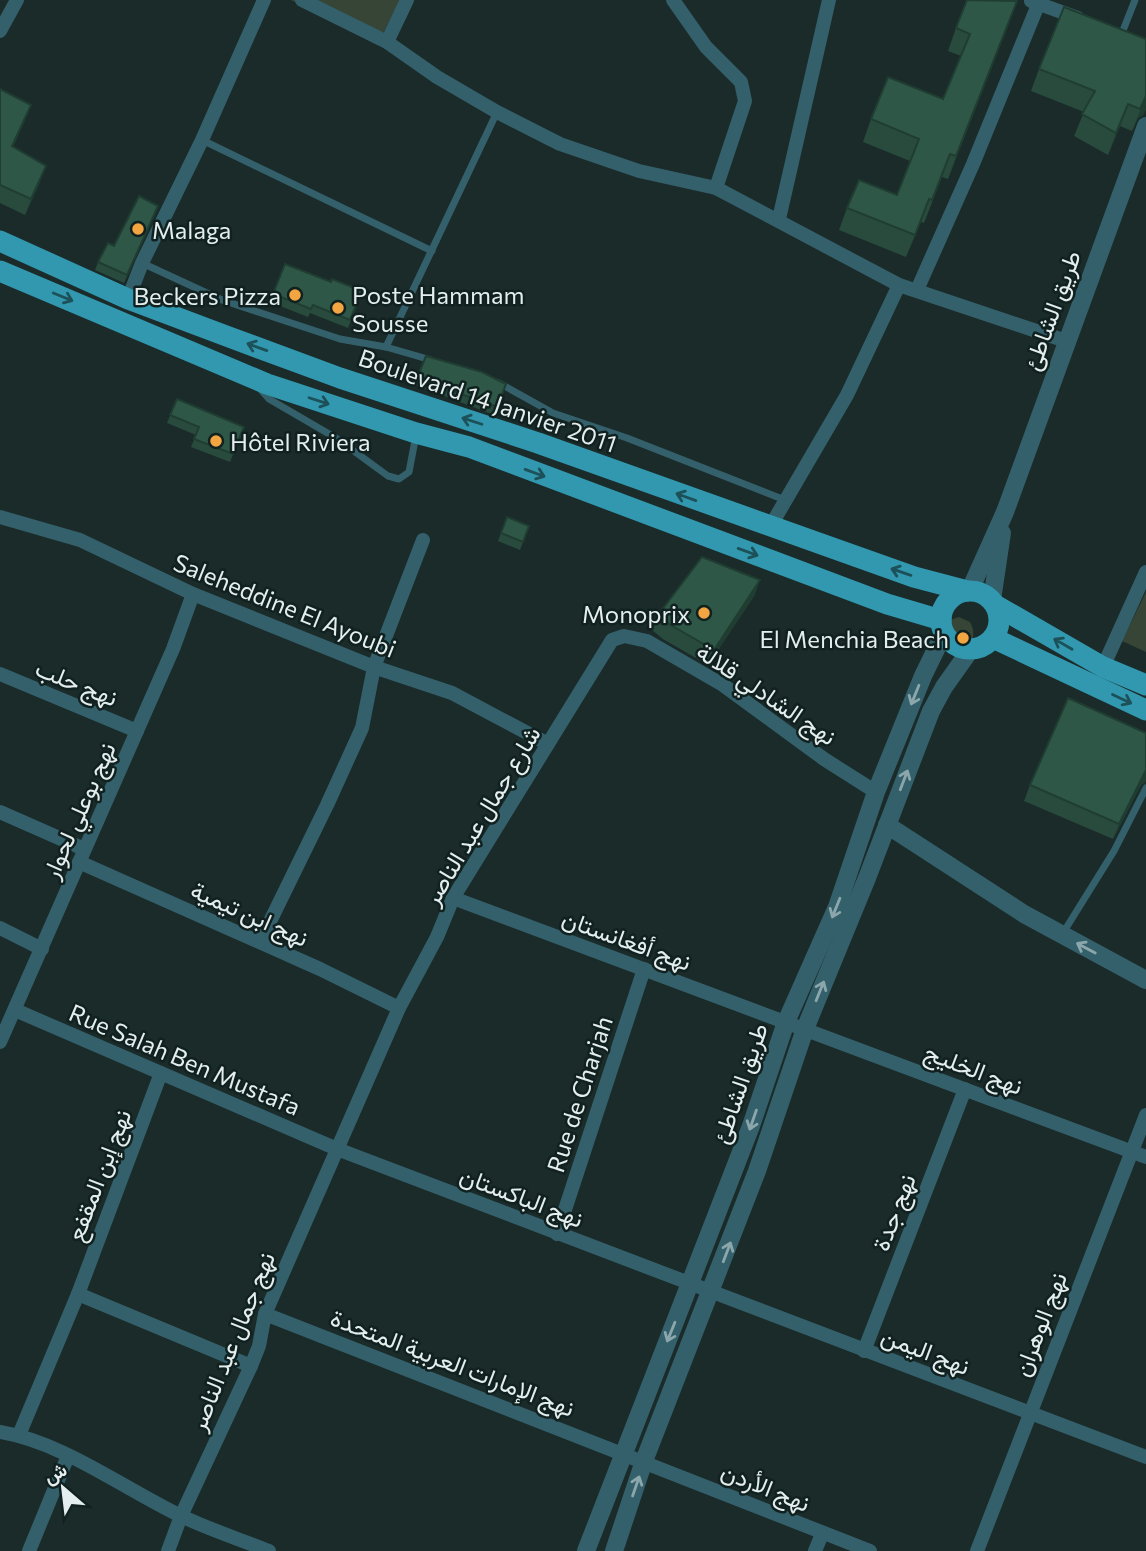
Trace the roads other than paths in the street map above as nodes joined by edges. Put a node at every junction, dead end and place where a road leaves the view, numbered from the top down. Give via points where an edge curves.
1 (17, 0) edge
2 (264, 0) edge
3 (302, 0) edge
4 (407, 0) edge
5 (673, 0) edge
6 (828, 0) edge
7 (1135, 0) edge
8 (1036, 1) edge
9 (0, 31) edge
10 (1116, 32) joint
11 (387, 42) junction
12 (497, 113) junction
13 (1146, 126) edge
14 (202, 140) junction
15 (716, 188) junction
16 (779, 219) junction
17 (0, 241) edge
18 (432, 251) junction
19 (142, 263) junction
20 (0, 271) edge
21 (899, 285) junction
22 (917, 290) junction
23 (128, 299) junction
24 (1066, 341) junction
25 (386, 346) junction
26 (435, 361) edge
27 (496, 382) edge
28 (267, 384) junction
29 (416, 433) junction
30 (786, 500) junction
31 (1005, 512) junction
32 (0, 517) edge
33 (771, 527) junction
34 (423, 540) dead end
35 (1146, 572) edge
36 (968, 591) junction
37 (193, 594) junction
38 (994, 603) junction
39 (942, 627) junction
40 (630, 637) joint
41 (993, 638) junction
42 (971, 649) junction
43 (374, 667) junction
44 (1102, 667) junction
45 (0, 674) edge
46 (1146, 685) edge
47 (1146, 710) edge
48 (137, 731) junction
49 (548, 744) junction
50 (1146, 788) edge
51 (876, 792) junction
52 (0, 812) edge
53 (887, 825) junction
54 (82, 855) junction
55 (453, 898) junction
56 (0, 928) edge
57 (1062, 935) junction
58 (260, 942) junction
59 (43, 949) junction
60 (644, 969) junction
61 (1146, 980) edge
62 (400, 1009) junction
63 (15, 1010) junction
64 (786, 1022) junction
65 (805, 1029) junction
66 (0, 1042) edge
67 (161, 1073) junction
68 (965, 1089) junction
69 (1146, 1115) edge
70 (337, 1149) junction
71 (1131, 1151) junction
72 (1146, 1157) edge
73 (556, 1234) junction
74 (690, 1285) junction
75 (712, 1293) junction
76 (78, 1294) junction
77 (265, 1314) junction
78 (864, 1351) junction
79 (251, 1366) junction
80 (1029, 1413) junction
81 (0, 1432) edge
82 (19, 1435) junction
83 (624, 1453) junction
84 (68, 1456) junction
85 (1146, 1457) edge
86 (644, 1461) junction
87 (181, 1516) junction
88 (822, 1534) junction
89 (29, 1551) edge
90 (168, 1551) edge
91 (269, 1551) edge
92 (586, 1551) edge
93 (614, 1551) edge
94 (815, 1551) edge
95 (870, 1551) edge
96 (977, 1551) edge

1 - 9 street
2 - 14 street
3 - 11 street
4 - 11 street
5 - 15 street via 706,47 741,82 745,101
6 - 16 street
7 - 10 lane
8 - 10 street
8 - 22 street via 973,164
11 - 12 street
12 - 15 street via 600,159
12 - 18 lane
13 - 24 street, طريق الشاطئ
14 - 18 lane
14 - 19 street
15 - 16 street
16 - 21 street
17 - 23 main road, Boulevard 14 Janvier 2011
18 - 25 lane
19 - 23 street
19 - 25 lane via 222,300 340,339
20 -> 28 main road, Boulevard 14 Janvier 2011
21 - 22 street
21 - 30 street via 847,395
22 - 24 street
33 -> 23 main road, Boulevard 14 Janvier 2011 via 340,378
24 - 31 street, طريق الشاطئ
25 - 26 lane
27 - 30 lane via 553,413
28 -> 29 main road, Boulevard 14 Janvier 2011
28 - 29 lane via 261,390 269,399 336,438 388,476 399,478 409,472
29 -> 39 main road, Boulevard 14 Janvier 2011 via 469,447
30 - 33 street
31 - 36 street, طريق الشاطئ
31 - 38 street, طريق الشاطئ
32 - 37 street, Saleheddine El Ayoubi via 80,540
36 -> 33 main road, Boulevard 14 Janvier 2011
34 - 43 street
35 - 44 street
36 - 38 main road via 978,591
36 - 39 main road via 945,604
37 - 43 street, Saleheddine El Ayoubi
37 - 48 street, نهج بوعلي لحوار
38 - 41 main road via 1000,617
44 -> 38 main road
39 - 42 main road via 950,642
39 -> 51 street, طريق الشاطئ
40 - 49 street, شارع جمال عبد الناصر via 617,638 607,646
40 - 51 street, نهج الشادلي قلالة via 723,685
41 - 42 main road
41 -> 47 main road
53 -> 42 street, طريق الشاطئ via 931,711
43 - 49 street, Saleheddine El Ayoubi via 452,693
43 - 58 street via 362,727
44 - 46 main road
45 - 48 street, نهج حلب
48 - 54 street, نهج بوعلي لحوار
49 - 55 street, شارع جمال عبد الناصر
50 - 57 lane
51 -> 64 street, طريق الشاطئ via 837,906
52 - 54 street, نهج ابن تيمية
53 - 57 street
65 -> 53 street, طريق الشاطئ
54 - 58 street, نهج ابن تيمية
54 - 59 street, نهج بوعلي لحوار
55 - 60 street, نهج أفغانستان
55 - 62 street, شارع جمال عبد الناصر
56 - 59 street
61 -> 57 street
58 - 62 street, نهج ابن تيمية
59 - 63 street, نهج بوعلي لحوار
60 - 64 street, نهج أفغانستان
60 - 73 street, Rue de Charjah
62 - 70 street, شارع جمال عبد الناصر
63 - 66 street, نهج بوعلي لحوار
63 - 67 street, Rue Salah Ben Mustafa
64 - 65 street, نهج الخليج
64 -> 74 street, طريق الشاطئ
65 - 68 street, نهج الخليج
75 -> 65 street, طريق الشاطئ
67 - 70 street, Rue Salah Ben Mustafa
67 - 76 street, نهج إبن المقفع
68 - 71 street, نهج الخليج
68 - 78 street, نهج جدة
69 - 71 street, نهج الوهران
70 - 73 street, نهج الباكستان
70 - 77 street, نهج جمال عبد الناصر
71 - 72 street, نهج الخليج
71 - 80 street, نهج الوهران
73 - 74 street, نهج الباكستان
74 - 75 street, نهج اليمن
74 -> 83 street, طريق الشاطئ
75 - 78 street, نهج اليمن
75 - 86 street, طريق الشاطئ
76 - 79 street
76 - 82 street, نهج إبن المقفع
77 - 79 street, نهج جمال عبد الناصر
77 - 83 street, نهج الإمارات العربية المتحدة
78 - 80 street, نهج اليمن
79 - 87 street, نهج جمال عبد الناصر
80 - 85 street, نهج اليمن
80 - 96 street, نهج الوهران
81 - 82 street
82 - 84 street
83 - 86 street, نهج الإمارات العربية المتحدة
83 - 92 street, طريق الشاطئ
84 - 87 street
84 - 89 street
86 - 88 street, نهج الأردن
93 -> 86 street, طريق الشاطئ
87 - 90 street, نهج جمال عبد الناصر
87 - 91 street
88 - 94 street
88 - 95 street, نهج الأردن

